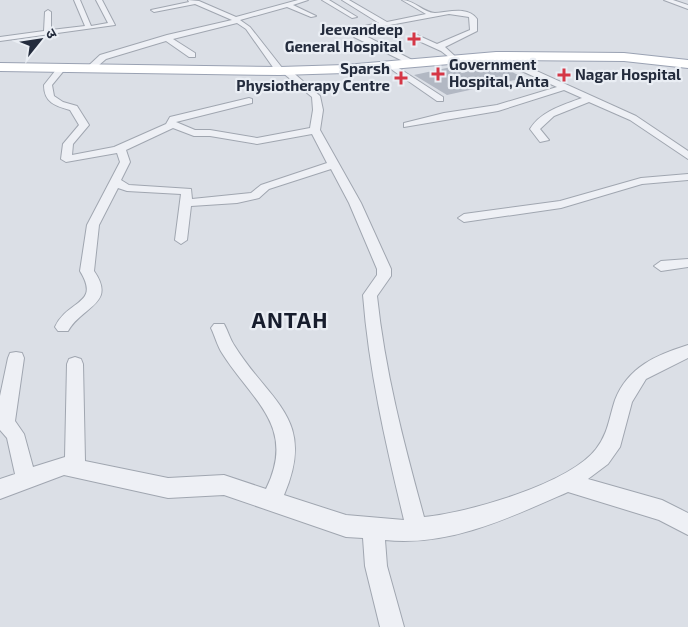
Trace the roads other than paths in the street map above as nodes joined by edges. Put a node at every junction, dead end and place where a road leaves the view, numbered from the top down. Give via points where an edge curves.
1 (77, 0) edge
2 (99, 0) edge
3 (305, 0) edge
4 (325, 0) edge
5 (345, 0) edge
6 (405, 0) edge
7 (668, 0) edge
8 (673, 0) edge
9 (194, 1) edge
10 (289, 6) junction
11 (688, 8) edge
12 (154, 10) dead end
13 (48, 12) dead end
14 (432, 15) junction
15 (313, 16) dead end
16 (237, 20) junction
17 (360, 20) dead end
18 (386, 24) junction
19 (89, 28) junction
20 (48, 33) junction
21 (414, 37) dead end
22 (167, 38) junction
23 (0, 40) edge
24 (442, 49) junction
25 (192, 54) dead end
26 (496, 56) junction
27 (454, 59) junction
28 (414, 63) junction
29 (688, 64) edge
30 (391, 65) junction
31 (0, 67) edge
32 (62, 68) junction
33 (89, 69) junction
34 (283, 71) junction
35 (564, 88) junction
36 (590, 98) junction
37 (440, 99) dead end
38 (249, 101) dead end
39 (172, 124) junction
40 (407, 125) dead end
41 (315, 130) junction
42 (544, 140) dead end
43 (121, 148) junction
44 (688, 156) edge
45 (334, 164) junction
46 (688, 177) edge
47 (116, 182) junction
48 (187, 203) junction
49 (464, 218) dead end
50 (181, 240) dead end
51 (686, 265) edge
52 (661, 266) dead end
53 (63, 327) dead end
54 (219, 328) dead end
55 (688, 351) edge
56 (16, 358) dead end
57 (75, 364) dead end
58 (75, 467) junction
59 (26, 478) junction
60 (568, 482) junction
61 (0, 489) edge
62 (271, 502) junction
63 (688, 525) edge
64 (373, 528) junction
65 (417, 529) junction
66 (392, 627) edge

1 - 19 street
2 - 19 street via 112,25
3 - 10 street
4 - 17 street
5 - 18 street
6 - 14 street
7 - 8 street
7 - 11 street
9 - 12 street
9 - 16 street
10 - 15 street
10 - 16 street
13 - 20 street
14 - 18 street
14 - 24 street via 454,12 474,19 472,32 441,44
16 - 22 street
16 - 34 street via 248,28
18 - 28 street via 354,33
19 - 20 street
20 - 23 street
21 - 24 street
22 - 25 street
22 - 33 street via 100,58
24 - 27 street
26 - 27 main road
26 - 29 main road via 624,57
26 - 35 street
27 - 28 main road
28 - 30 main road
30 - 34 main road
30 - 37 street
31 - 32 main road
32 - 33 main road
32 - 43 street via 48,85 49,96 55,103 74,108 84,125 68,144 64,158 89,157
33 - 34 main road
34 - 41 street via 316,96
35 - 36 street
35 - 40 street via 498,108
36 - 42 street via 558,109 538,123 535,129
36 - 44 street via 633,118
38 - 39 street via 173,119
39 - 41 street via 194,133 257,141
39 - 43 street
41 - 45 street
43 - 47 street via 126,160
45 - 48 street via 265,187 253,196
45 - 65 street via 384,269 384,276 370,295 374,338 389,422
46 - 49 street via 641,181 561,204
47 - 48 street via 127,188 186,190
47 - 53 street via 93,225 87,271 96,291 92,299 70,315
48 - 50 street
51 - 52 street
54 - 62 street via 227,348 283,430 286,458
55 - 60 street via 640,374 624,400 608,451
56 - 59 street via 5,415 6,424 15,434
57 - 58 street
58 - 59 street via 57,467
58 - 62 street via 168,488 224,485
59 - 61 street
60 - 63 street via 662,510
60 - 65 street via 468,521
62 - 64 street via 334,523
64 - 65 street
64 - 66 street via 376,566

